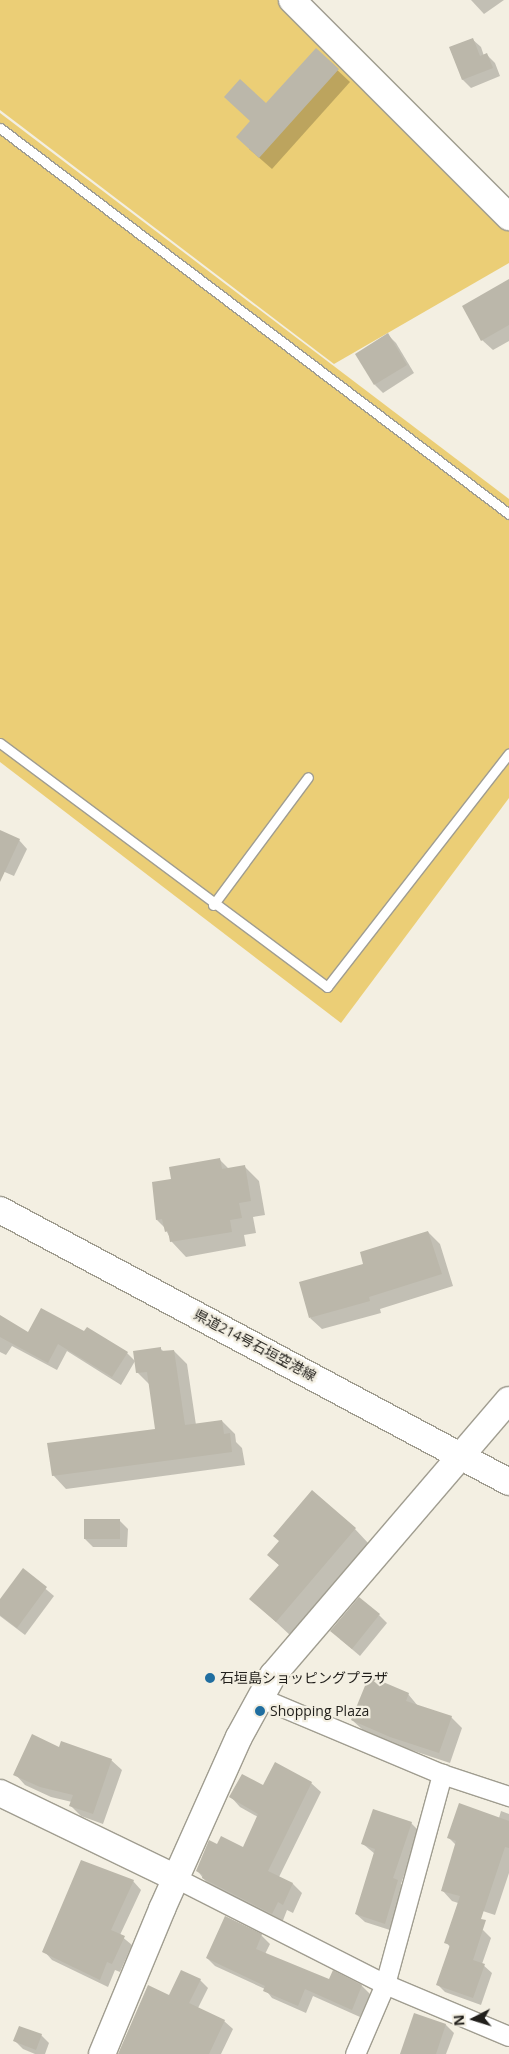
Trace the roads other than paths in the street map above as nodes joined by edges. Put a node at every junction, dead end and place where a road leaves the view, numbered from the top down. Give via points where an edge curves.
1 (292, 0) edge
2 (0, 128) edge
3 (509, 217) edge
4 (509, 514) edge
5 (0, 744) edge
6 (509, 754) edge
7 (308, 777) dead end
8 (214, 904) junction
9 (0, 1210) edge
10 (509, 1400) edge
11 (461, 1454) junction
12 (509, 1482) edge
13 (260, 1698) junction
14 (442, 1774) junction
15 (3, 1796) edge
16 (509, 1796) edge
17 (176, 1878) junction
18 (385, 1984) junction
19 (509, 2036) edge
20 (102, 2054) edge
21 (355, 2054) edge

1 - 3 street
2 - 4 lane
5 - 8 lane
6 - 8 lane via 327,987
7 - 8 lane
9 - 11 street, 県道214号石垣空港線
10 - 11 street
11 - 12 street, 県道214号石垣空港線
11 - 13 street via 273,1675
13 - 14 street
13 - 17 street via 239,1737
14 - 16 street
14 - 18 street
15 - 17 street
17 - 18 street
17 - 20 street
18 - 19 street
18 - 21 street

